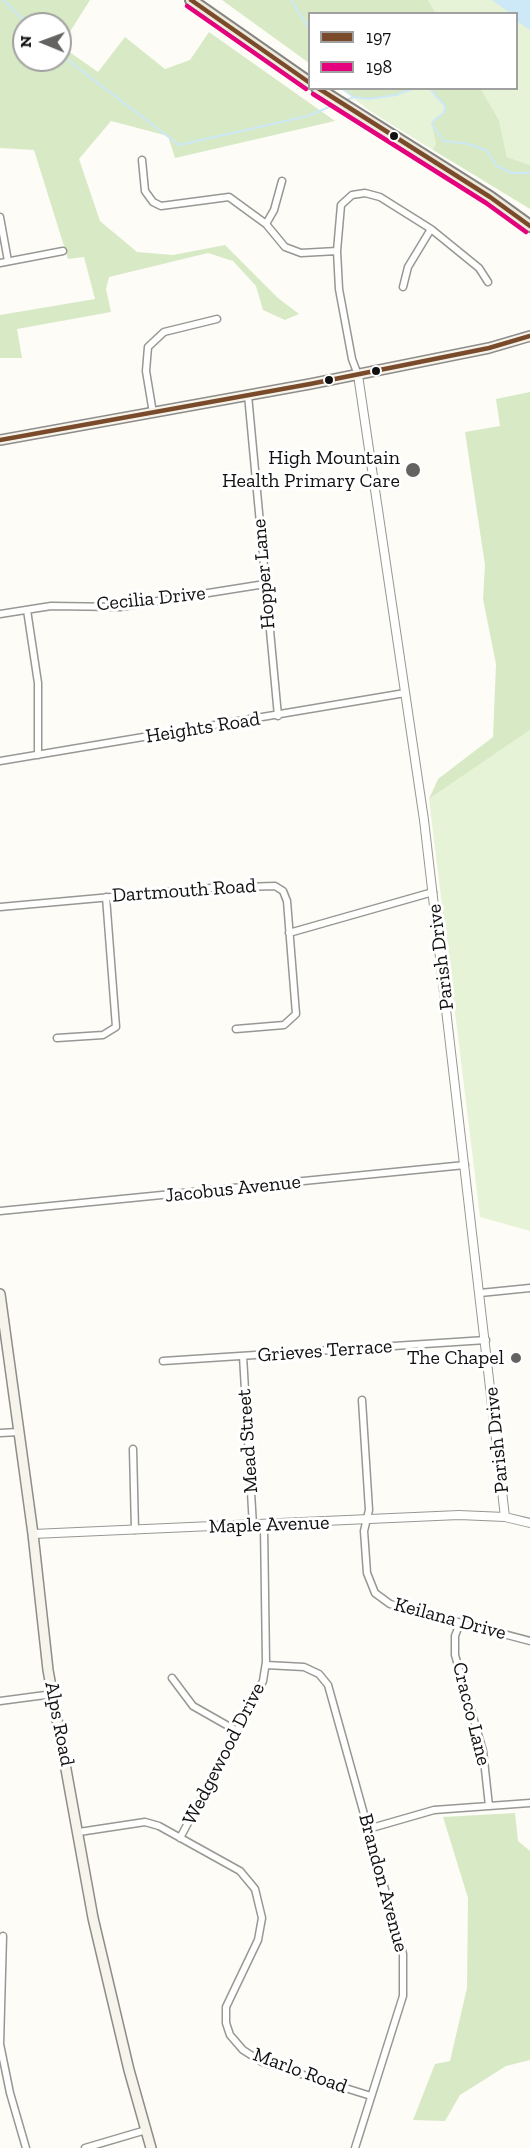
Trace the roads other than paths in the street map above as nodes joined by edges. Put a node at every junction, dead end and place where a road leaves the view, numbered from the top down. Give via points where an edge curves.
1 (191, 0) edge
2 (308, 82) edge
3 (320, 90) edge
4 (142, 160) dead end
5 (282, 181) dead end
6 (0, 217) edge
7 (266, 224) junction
8 (530, 226) edge
9 (431, 229) junction
10 (337, 250) junction
11 (63, 252) dead end
12 (8, 261) junction
13 (0, 263) edge
14 (488, 282) dead end
15 (403, 287) dead end
16 (217, 319) dead end
17 (530, 336) edge
18 (358, 375) junction
19 (248, 395) junction
20 (153, 414) junction
21 (0, 440) edge
22 (266, 584) junction
23 (27, 610) junction
24 (0, 614) edge
25 (405, 693) junction
26 (278, 716) junction
27 (38, 755) junction
28 (0, 761) edge
29 (433, 892) junction
30 (106, 897) junction
31 (0, 907) edge
32 (289, 933) junction
33 (236, 1029) dead end
34 (57, 1038) dead end
35 (465, 1165) junction
36 (0, 1211) edge
37 (530, 1288) edge
38 (480, 1293) junction
39 (0, 1294) edge
40 (486, 1340) junction
41 (243, 1356) junction
42 (163, 1361) dead end
43 (362, 1400) dead end
44 (19, 1432) junction
45 (0, 1433) edge
46 (133, 1449) dead end
47 (505, 1517) junction
48 (367, 1521) junction
49 (530, 1523) edge
50 (254, 1526) junction
51 (264, 1526) junction
52 (135, 1530) junction
53 (33, 1534) junction
54 (460, 1623) junction
55 (530, 1641) edge
56 (266, 1665) junction
57 (172, 1678) dead end
58 (53, 1694) junction
59 (0, 1701) edge
60 (237, 1731) junction
61 (530, 1803) edge
62 (489, 1806) junction
63 (368, 1828) junction
64 (79, 1832) junction
65 (180, 1838) junction
66 (3, 1936) dead end
67 (371, 2096) junction
68 (146, 2130) junction
69 (26, 2148) edge
70 (85, 2148) edge
71 (151, 2148) edge
72 (355, 2148) edge

1 - 2 main road
3 - 8 main road
4 - 7 street via 145,191 153,202 161,206 229,197
5 - 7 street
6 - 12 street
7 - 10 street via 285,247 301,253
9 - 10 street via 380,197 352,195 341,205
9 - 14 street via 479,267
9 - 15 street via 408,267
10 - 18 street via 341,299
11 - 12 street
12 - 13 street
16 - 20 street via 164,332 148,347 146,370
17 - 18 main road
18 - 19 main road
18 - 25 street, Parish Drive
19 - 20 main road
19 - 22 street, Hopper Lane
20 - 21 main road
22 - 23 street, Cecilia Drive via 120,607 51,606
22 - 26 street, Hopper Lane
23 - 24 street, Cecilia Drive
23 - 27 street via 38,683
25 - 26 street, Heights Road
25 - 29 street, Parish Drive
26 - 27 street, Heights Road
27 - 28 street, Heights Road
29 - 32 street
29 - 35 street, Parish Drive
30 - 31 street, Dartmouth Road
30 - 32 street, Dartmouth Road via 266,884 286,896
30 - 34 street via 116,1027 103,1035
32 - 33 street via 296,1010 293,1018 277,1027
35 - 36 street, Jacobus Avenue
35 - 38 street, Parish Drive
37 - 38 street
38 - 40 street, Parish Drive
39 - 44 main road, Alps Road
40 - 41 street, Grieves Terrace
40 - 47 street, Parish Drive
41 - 42 street, Grieves Terrace
41 - 50 street, Mead Street
43 - 48 street, Keilana Drive
44 - 45 street
44 - 53 main road, Alps Road
46 - 52 street
47 - 48 street, Maple Avenue via 459,1515
47 - 49 street, Parish Drive
48 - 51 street, Maple Avenue
48 - 54 street, Keilana Drive via 367,1573 375,1593 390,1604
50 - 51 street, Maple Avenue
50 - 52 street, Maple Avenue
51 - 56 street, Wedgewood Drive
52 - 53 street, Maple Avenue
53 - 58 main road, Alps Road
54 - 55 street, Keilana Drive
54 - 62 street, Cracco Lane via 455,1655 483,1751
56 - 60 street, Wedgewood Drive via 263,1681
56 - 63 street, Brandon Avenue via 304,1667 324,1679
57 - 60 street via 200,1711
58 - 59 street
58 - 64 main road, Alps Road
60 - 65 street, Wedgewood Drive
61 - 62 street
62 - 63 street via 434,1810
63 - 67 street, Brandon Avenue via 405,1968 403,1996
64 - 65 street, Marlo Road via 145,1822
64 - 68 main road, Alps Road via 99,1944
65 - 67 street, Marlo Road via 233,1865 249,1880 260,1900 261,1929 226,2007 228,2029 236,2043 262,2062
66 - 69 street via 0,2044
67 - 72 street, Brandon Avenue
68 - 70 street
68 - 71 main road, Alps Road

